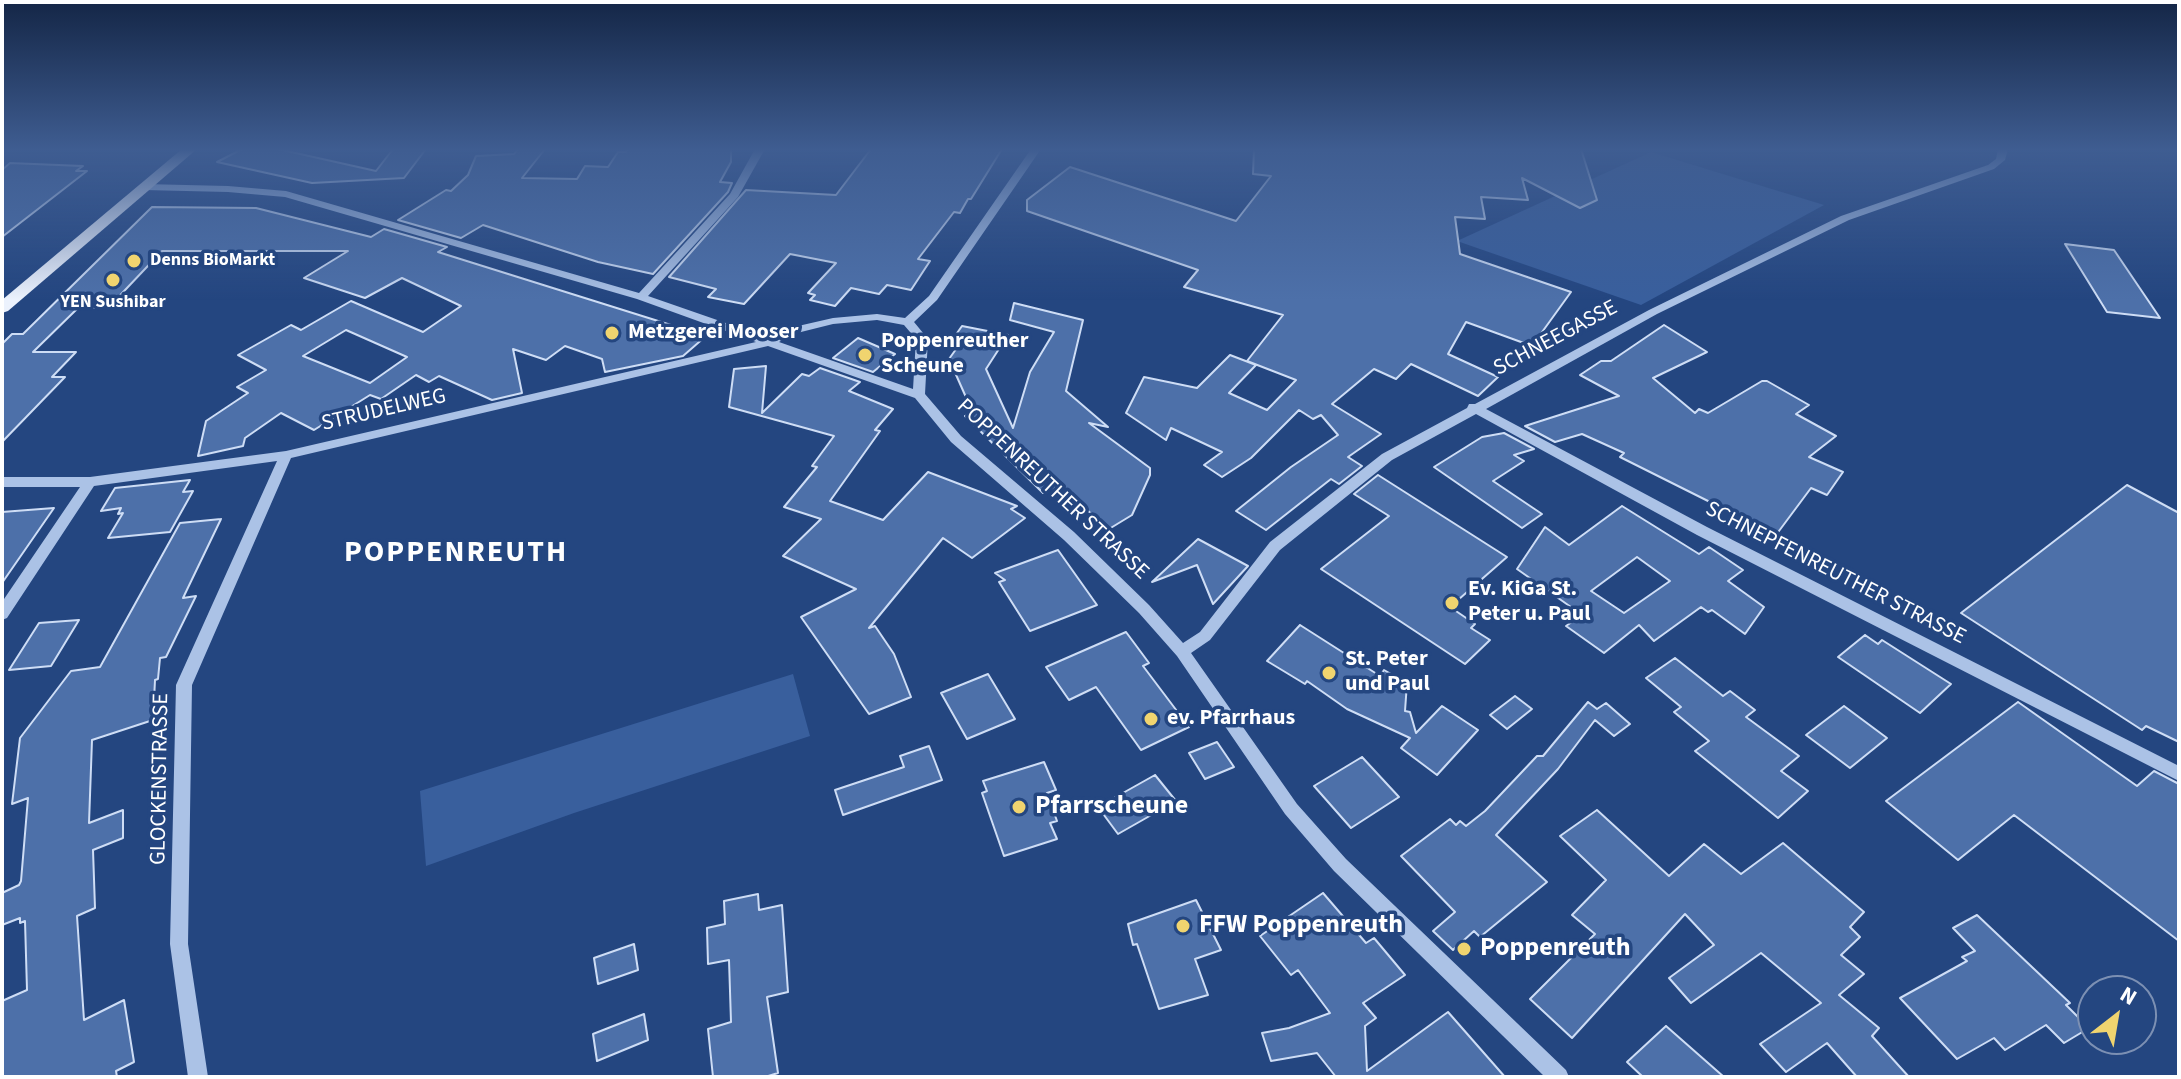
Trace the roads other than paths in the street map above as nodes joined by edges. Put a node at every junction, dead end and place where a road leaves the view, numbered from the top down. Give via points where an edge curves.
1 (130, 199) edge
2 (304, 199) edge
3 (730, 199) edge
4 (1001, 199) edge
5 (1898, 199) edge
6 (641, 297) junction
7 (2, 308) edge
8 (908, 322) junction
9 (770, 342) junction
10 (919, 395) junction
11 (1473, 407) junction
12 (286, 455) junction
13 (2, 482) edge
14 (90, 482) junction
15 (2, 614) edge
16 (1182, 652) junction
17 (2179, 774) edge
18 (198, 1077) edge
19 (1559, 1077) edge

1 - 7 main road
2 - 6 street
3 - 6 street
4 - 8 street via 933,298
5 - 11 street, SCHNEEGASSE via 1845,218
6 - 9 street
8 - 9 street, STRUDELWEG via 877,317 833,321 789,331
8 - 10 street via 922,339
9 - 10 street
9 - 12 street, STRUDELWEG
10 - 16 street, POPPENREUTHER STRASSE via 956,439 1069,536
11 - 16 street, SCHNEEGASSE via 1387,457 1275,546 1205,636
11 - 17 street, SCHNEPFENREUTHER STRASSE via 1688,524
12 - 14 street, STRUDELWEG
12 - 18 street, GLOCKENSTRASSE via 184,685 179,944
13 - 14 street, STRUDELWEG
14 - 15 street
16 - 19 street, POPPENREUTHER STRASSE via 1300,820 1362,888

